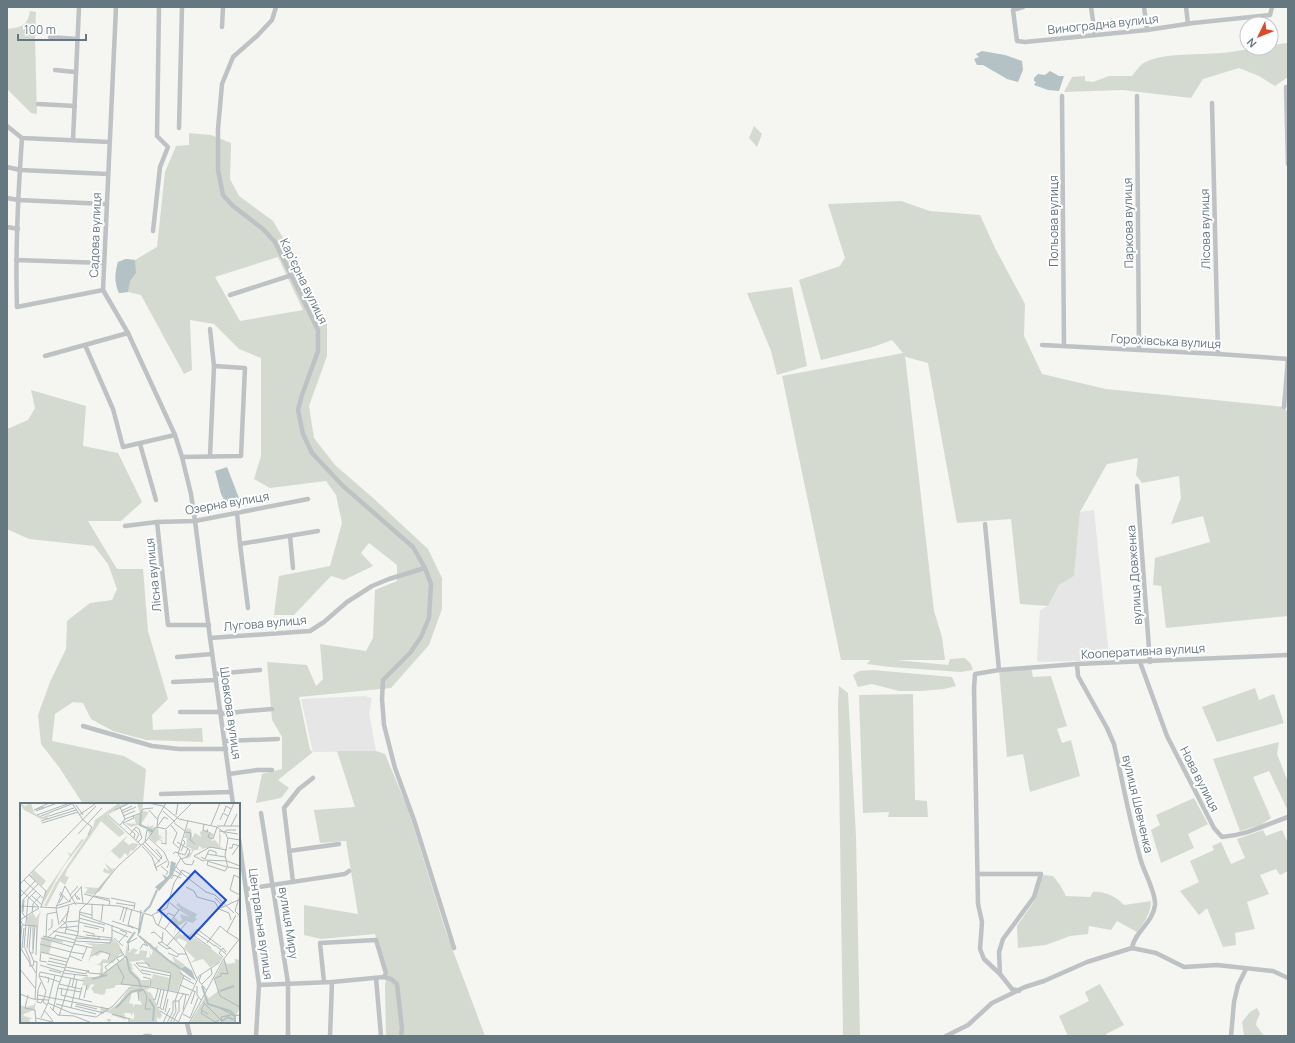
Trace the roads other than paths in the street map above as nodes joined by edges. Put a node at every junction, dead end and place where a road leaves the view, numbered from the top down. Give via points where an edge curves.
1 (78, 7) edge
2 (116, 7) edge
3 (159, 7) edge
4 (182, 7) edge
5 (223, 7) edge
6 (276, 7) edge
7 (1023, 7) edge
8 (1091, 7) edge
9 (1144, 7) edge
10 (1186, 7) edge
11 (1272, 7) edge
12 (1188, 24) junction
13 (222, 27) dead end
14 (1147, 30) junction
15 (1094, 35) junction
16 (50, 37) dead end
17 (77, 39) junction
18 (55, 70) dead end
19 (75, 72) junction
20 (1286, 87) dead end
21 (1062, 96) dead end
22 (1137, 96) dead end
23 (1212, 103) dead end
24 (38, 104) dead end
25 (75, 106) junction
26 (7, 126) edge
27 (179, 128) dead end
28 (22, 138) junction
29 (73, 140) junction
30 (110, 142) junction
31 (1288, 164) edge
32 (7, 167) edge
33 (20, 170) junction
34 (108, 174) junction
35 (7, 198) edge
36 (18, 200) junction
37 (106, 204) junction
38 (7, 227) edge
39 (18, 229) junction
40 (153, 231) dead end
41 (16, 260) junction
42 (104, 263) junction
43 (292, 275) junction
44 (103, 290) junction
45 (230, 295) dead end
46 (210, 329) dead end
47 (128, 333) junction
48 (85, 345) junction
49 (1042, 345) dead end
50 (1064, 346) junction
51 (1139, 350) junction
52 (1218, 354) junction
53 (45, 356) dead end
54 (1288, 359) edge
55 (214, 366) junction
56 (1284, 407) dead end
57 (175, 435) junction
58 (140, 444) junction
59 (210, 456) junction
60 (182, 457) junction
61 (1137, 486) dead end
62 (308, 499) dead end
63 (156, 500) dead end
64 (237, 513) junction
65 (195, 521) junction
66 (157, 522) junction
67 (985, 524) dead end
68 (125, 526) dead end
69 (318, 531) dead end
70 (290, 536) junction
71 (240, 544) junction
72 (293, 568) dead end
73 (425, 568) junction
74 (248, 608) dead end
75 (209, 625) junction
76 (210, 638) junction
77 (212, 654) junction
78 (1288, 655) edge
79 (177, 657) dead end
80 (1140, 662) junction
81 (1150, 662) junction
82 (1077, 664) junction
83 (260, 670) dead end
84 (999, 670) junction
85 (215, 674) junction
86 (216, 680) junction
87 (173, 682) dead end
88 (272, 709) dead end
89 (180, 712) dead end
90 (221, 713) junction
91 (83, 726) dead end
92 (278, 739) dead end
93 (225, 741) junction
94 (226, 749) junction
95 (272, 770) dead end
96 (229, 774) junction
97 (313, 778) dead end
98 (231, 792) junction
99 (161, 794) dead end
100 (234, 803) edge
101 (261, 813) dead end
102 (1288, 817) edge
103 (339, 844) dead end
104 (240, 846) edge
105 (289, 851) junction
106 (349, 871) dead end
107 (978, 874) junction
108 (293, 882) junction
109 (273, 885) junction
110 (246, 889) junction
111 (454, 948) dead end
112 (1132, 948) junction
113 (1246, 968) junction
114 (1000, 974) junction
115 (384, 977) junction
116 (376, 978) junction
117 (1288, 978) edge
118 (324, 982) junction
119 (332, 982) junction
120 (288, 983) junction
121 (259, 985) junction
122 (1019, 991) junction
123 (187, 1023) dead end
124 (190, 1036) edge
125 (256, 1036) edge
126 (288, 1036) edge
127 (330, 1036) edge
128 (380, 1036) edge
129 (401, 1036) edge
130 (946, 1036) edge
131 (1231, 1036) edge

1 - 17 street
2 - 30 street, Садова вулиця
3 - 40 street via 157,136 168,147 160,167
4 - 27 street
5 - 13 street
6 - 43 street, Кар'єрна вулиця via 272,20 233,57 222,84 218,170 223,195 275,242
7 - 15 street, Виноградна вулиця via 1013,10 1017,41
8 - 15 street
9 - 14 street
10 - 12 street
11 - 12 street, Виноградна вулиця via 1270,15
12 - 14 street, Виноградна вулиця
14 - 15 street, Виноградна вулиця
16 - 17 street
17 - 19 street
18 - 19 street
19 - 25 street
20 - 31 street
21 - 50 street, Польова вулиця
22 - 51 street, Паркова вулиця
23 - 52 street, Лісова вулиця
24 - 25 street
25 - 29 street
26 - 28 street
28 - 29 street
28 - 33 street
29 - 30 street
30 - 34 street, Садова вулиця
32 - 33 street
33 - 34 street
33 - 36 street
34 - 37 street, Садова вулиця
35 - 36 street
36 - 37 street
36 - 39 street
37 - 42 street, Садова вулиця
38 - 39 street
39 - 41 street
41 - 42 street
41 - 44 street via 17,307
42 - 44 street, Садова вулиця
43 - 45 street
43 - 73 street, Кар'єрна вулиця via 318,330 318,351 298,410 303,434 312,453 343,486 413,548
44 - 47 street, Садова вулиця
46 - 55 street
47 - 48 street
47 - 57 street, Садова вулиця
48 - 53 street
48 - 58 street via 113,409 123,447
49 - 50 street, Горохівська вулиця
50 - 51 street, Горохівська вулиця
51 - 52 street, Горохівська вулиця
52 - 54 street, Горохівська вулиця
54 - 56 street
55 - 59 street
55 - 59 street via 245,368 241,456
57 - 58 street
57 - 60 street, Садова вулиця
58 - 63 street
59 - 60 street
60 - 65 street, Садова вулиця
61 - 81 street, вулиця Довженка
62 - 64 street, Озерна вулиця
64 - 65 street, Озерна вулиця
64 - 71 street
65 - 66 street, Озерна вулиця
65 - 75 street
66 - 68 street, Озерна вулиця
66 - 75 street, Лісна вулиця via 168,625
67 - 84 street
69 - 70 street
70 - 71 street
70 - 72 street
71 - 74 street
73 - 76 street, Лугова вулиця via 372,586 310,631
73 - 111 street, Кар'єрна вулиця via 431,584 429,618 422,637 384,680 382,700 384,725 395,768
75 - 76 street, Шовкова вулиця
76 - 77 street, Шовкова вулиця
77 - 79 street
77 - 85 street, Шовкова вулиця
78 - 81 street, Кооперативна вулиця
80 - 81 street, Кооперативна вулиця
80 - 82 street, Кооперативна вулиця
80 - 102 street, Нова вулиця via 1166,736 1214,828 1222,837 1236,836 1263,828
82 - 84 street, Кооперативна вулиця
82 - 112 street, вулиця Шевченка via 1078,676 1114,744 1141,862 1155,903 1154,912 1138,933
83 - 85 street
84 - 107 street, Кооперативна вулиця via 974,674
85 - 86 street, Шовкова вулиця
86 - 87 street
86 - 90 street, Шовкова вулиця
88 - 90 street
89 - 90 street
90 - 93 street, Шовкова вулиця
91 - 94 street via 152,746
92 - 93 street
93 - 94 street, Шовкова вулиця
94 - 96 street, Шовкова вулиця
95 - 96 street
96 - 98 street, Шовкова вулиця
97 - 105 street via 299,788 284,808
98 - 99 street
98 - 100 street, Шовкова вулиця
101 - 109 street, вулиця Миру
103 - 105 street
104 - 110 street, Центральна вулиця
105 - 108 street
106 - 108 street via 345,874
107 - 114 street, Кооперативна вулиця via 978,904 982,922 980,949 984,959
107 - 114 street via 1041,874 1034,897 1000,945
108 - 109 street
109 - 110 street
109 - 120 street, вулиця Миру
110 - 121 street, Центральна вулиця
112 - 113 street via 1156,953 1184,967
112 - 122 street via 1087,962
113 - 117 street via 1273,971
113 - 131 street via 1234,1002
114 - 122 street, Кооперативна вулиця via 1012,989
115 - 116 street
115 - 118 street via 386,973 376,940 320,943
115 - 129 street via 397,984
116 - 119 street
116 - 128 street
118 - 119 street
118 - 120 street
119 - 127 street
120 - 121 street
120 - 126 street, вулиця Миру
121 - 125 street, Центральна вулиця
122 - 130 street via 990,1004 968,1024
123 - 124 street

